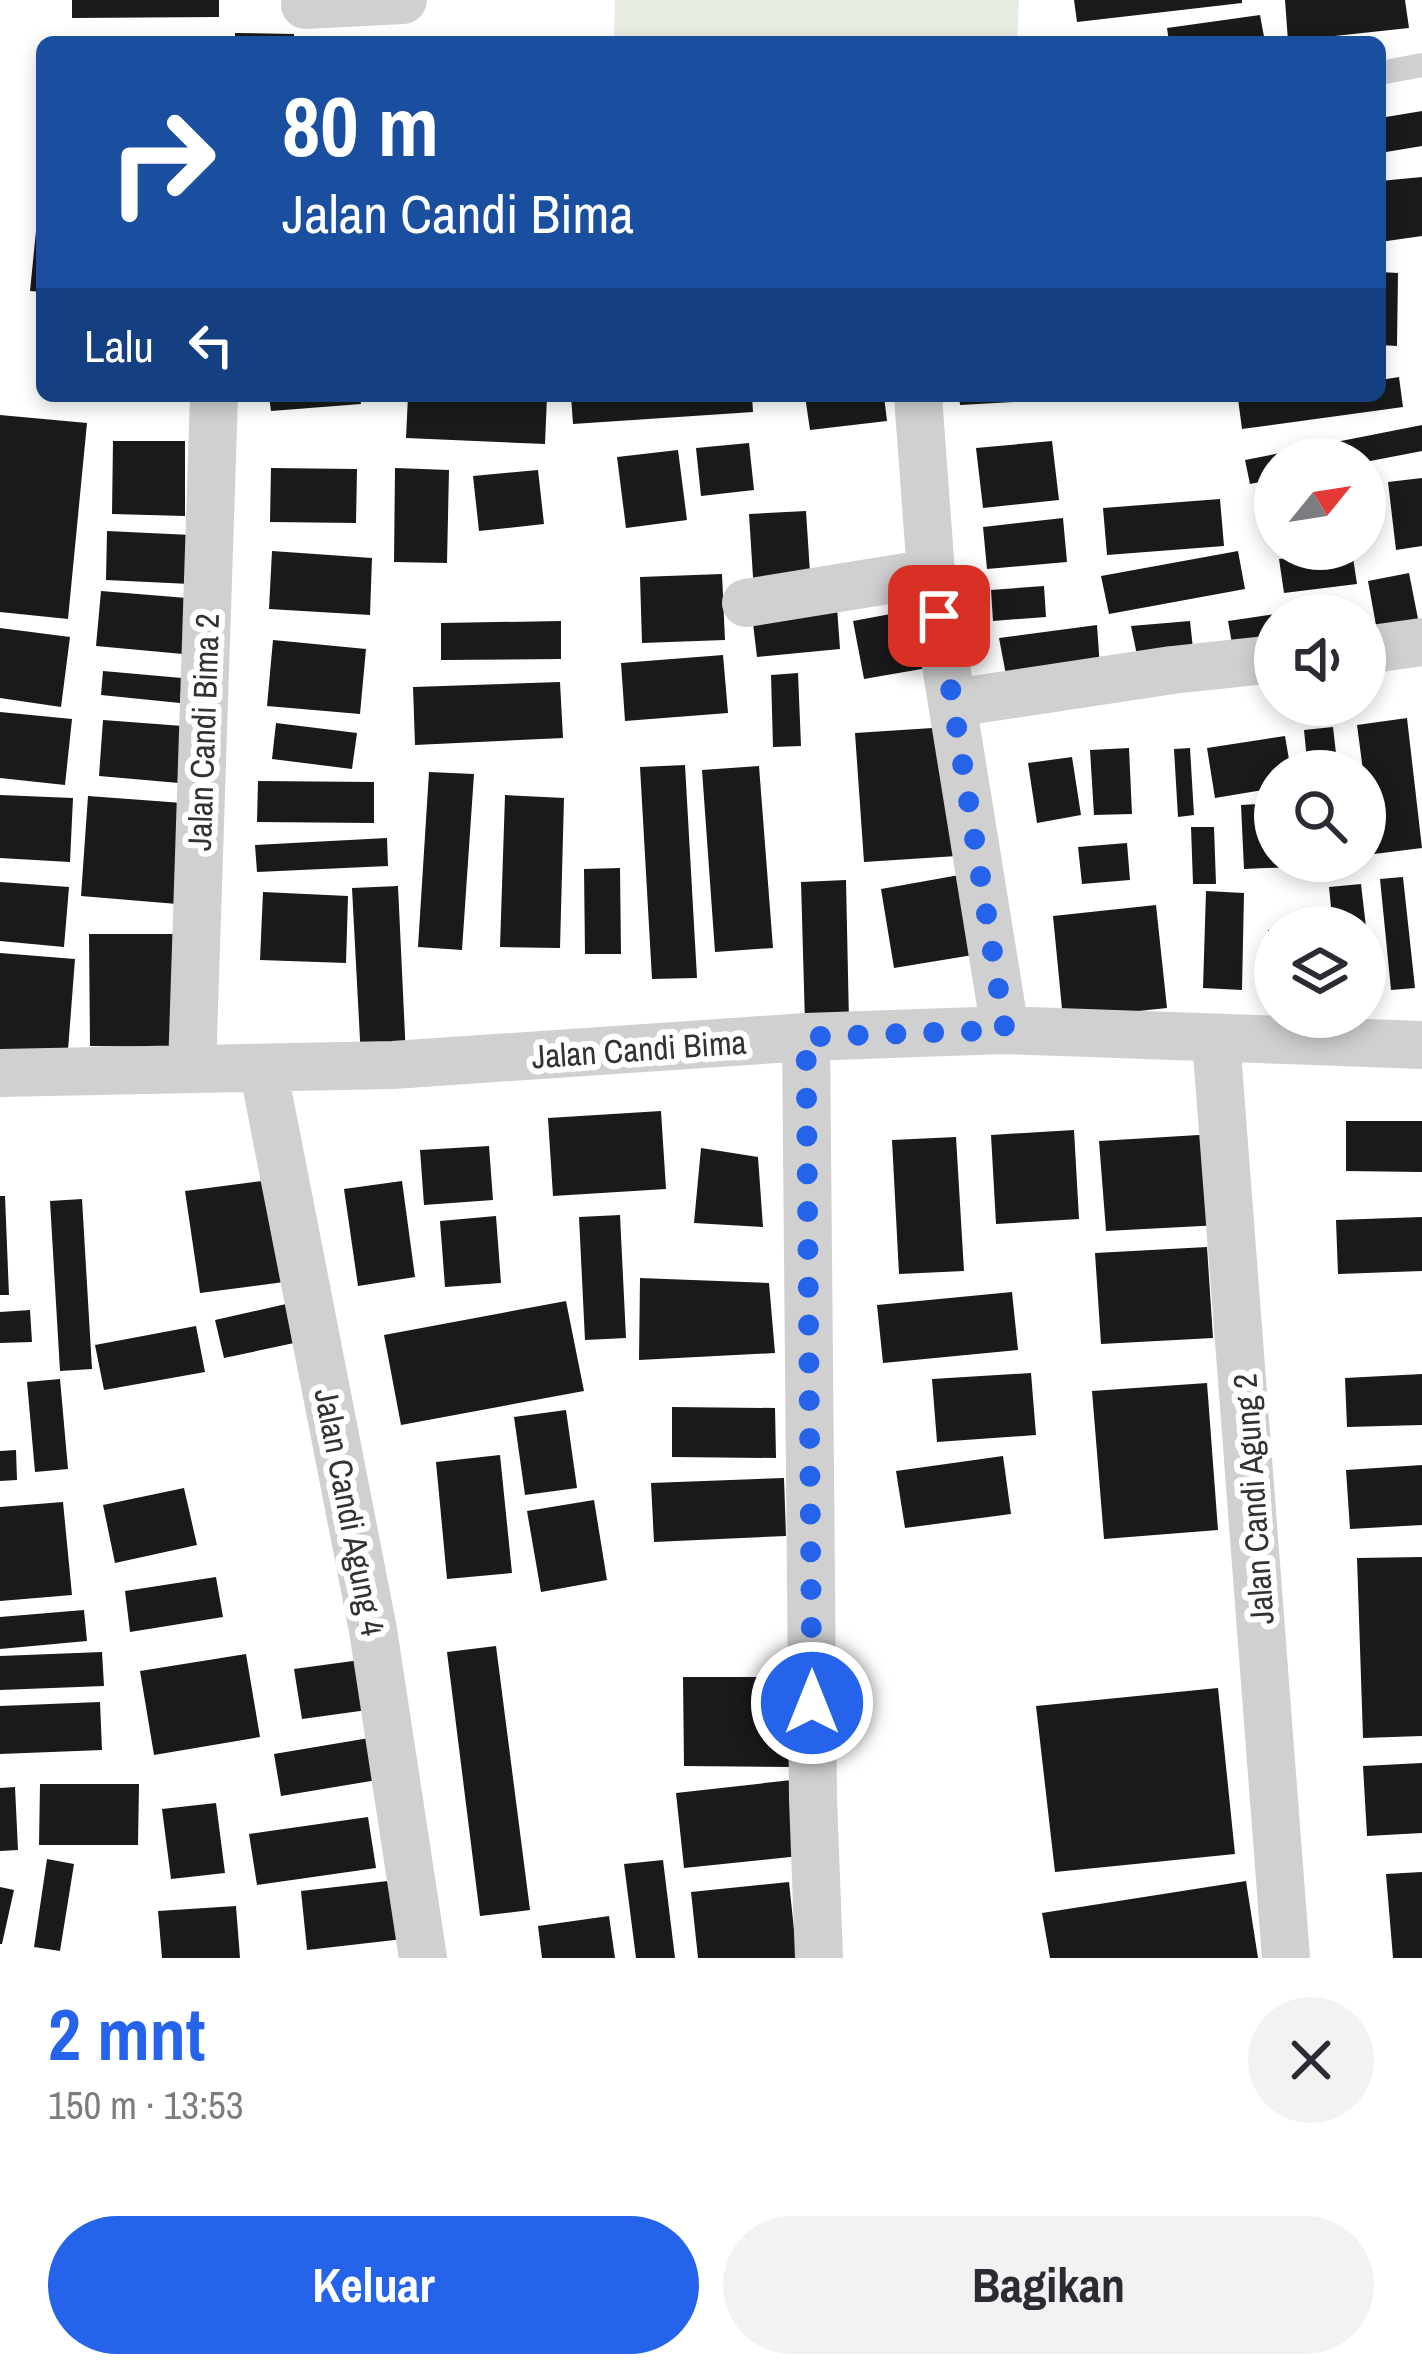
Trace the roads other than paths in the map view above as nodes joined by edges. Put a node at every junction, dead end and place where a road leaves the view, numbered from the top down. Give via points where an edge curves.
1 (404, 0) edge
2 (375, 1) edge
3 (305, 5) dead end
4 (1422, 64) edge
5 (1386, 72) edge
6 (214, 402) edge
7 (918, 402) edge
8 (932, 573) junction
9 (746, 603) dead end
10 (1422, 642) edge
11 (1386, 647) edge
12 (1254, 661) edge
13 (954, 703) junction
14 (1005, 1030) junction
15 (806, 1037) junction
16 (1216, 1040) junction
17 (1422, 1045) edge
18 (263, 1068) junction
19 (192, 1069) junction
20 (0, 1073) edge
21 (423, 1958) edge
22 (818, 1958) edge
23 (1286, 1958) edge

1 - 2 street
2 - 3 street
4 - 5 lane
6 - 19 street, Jalan Candi Bima 2
7 - 8 street
8 - 9 street
8 - 13 street
10 - 11 street
12 - 13 street
13 - 14 street
14 - 15 street, Jalan Candi Bima
14 - 16 street, Jalan Candi Bima
15 - 18 street, Jalan Candi Bima
15 - 22 street
16 - 17 street, Jalan Candi Bima
16 - 23 street, Jalan Candi Agung 2
18 - 19 street, Jalan Candi Bima
18 - 21 street, Jalan Candi Agung 4 via 373,1630
19 - 20 street, Jalan Candi Bima

